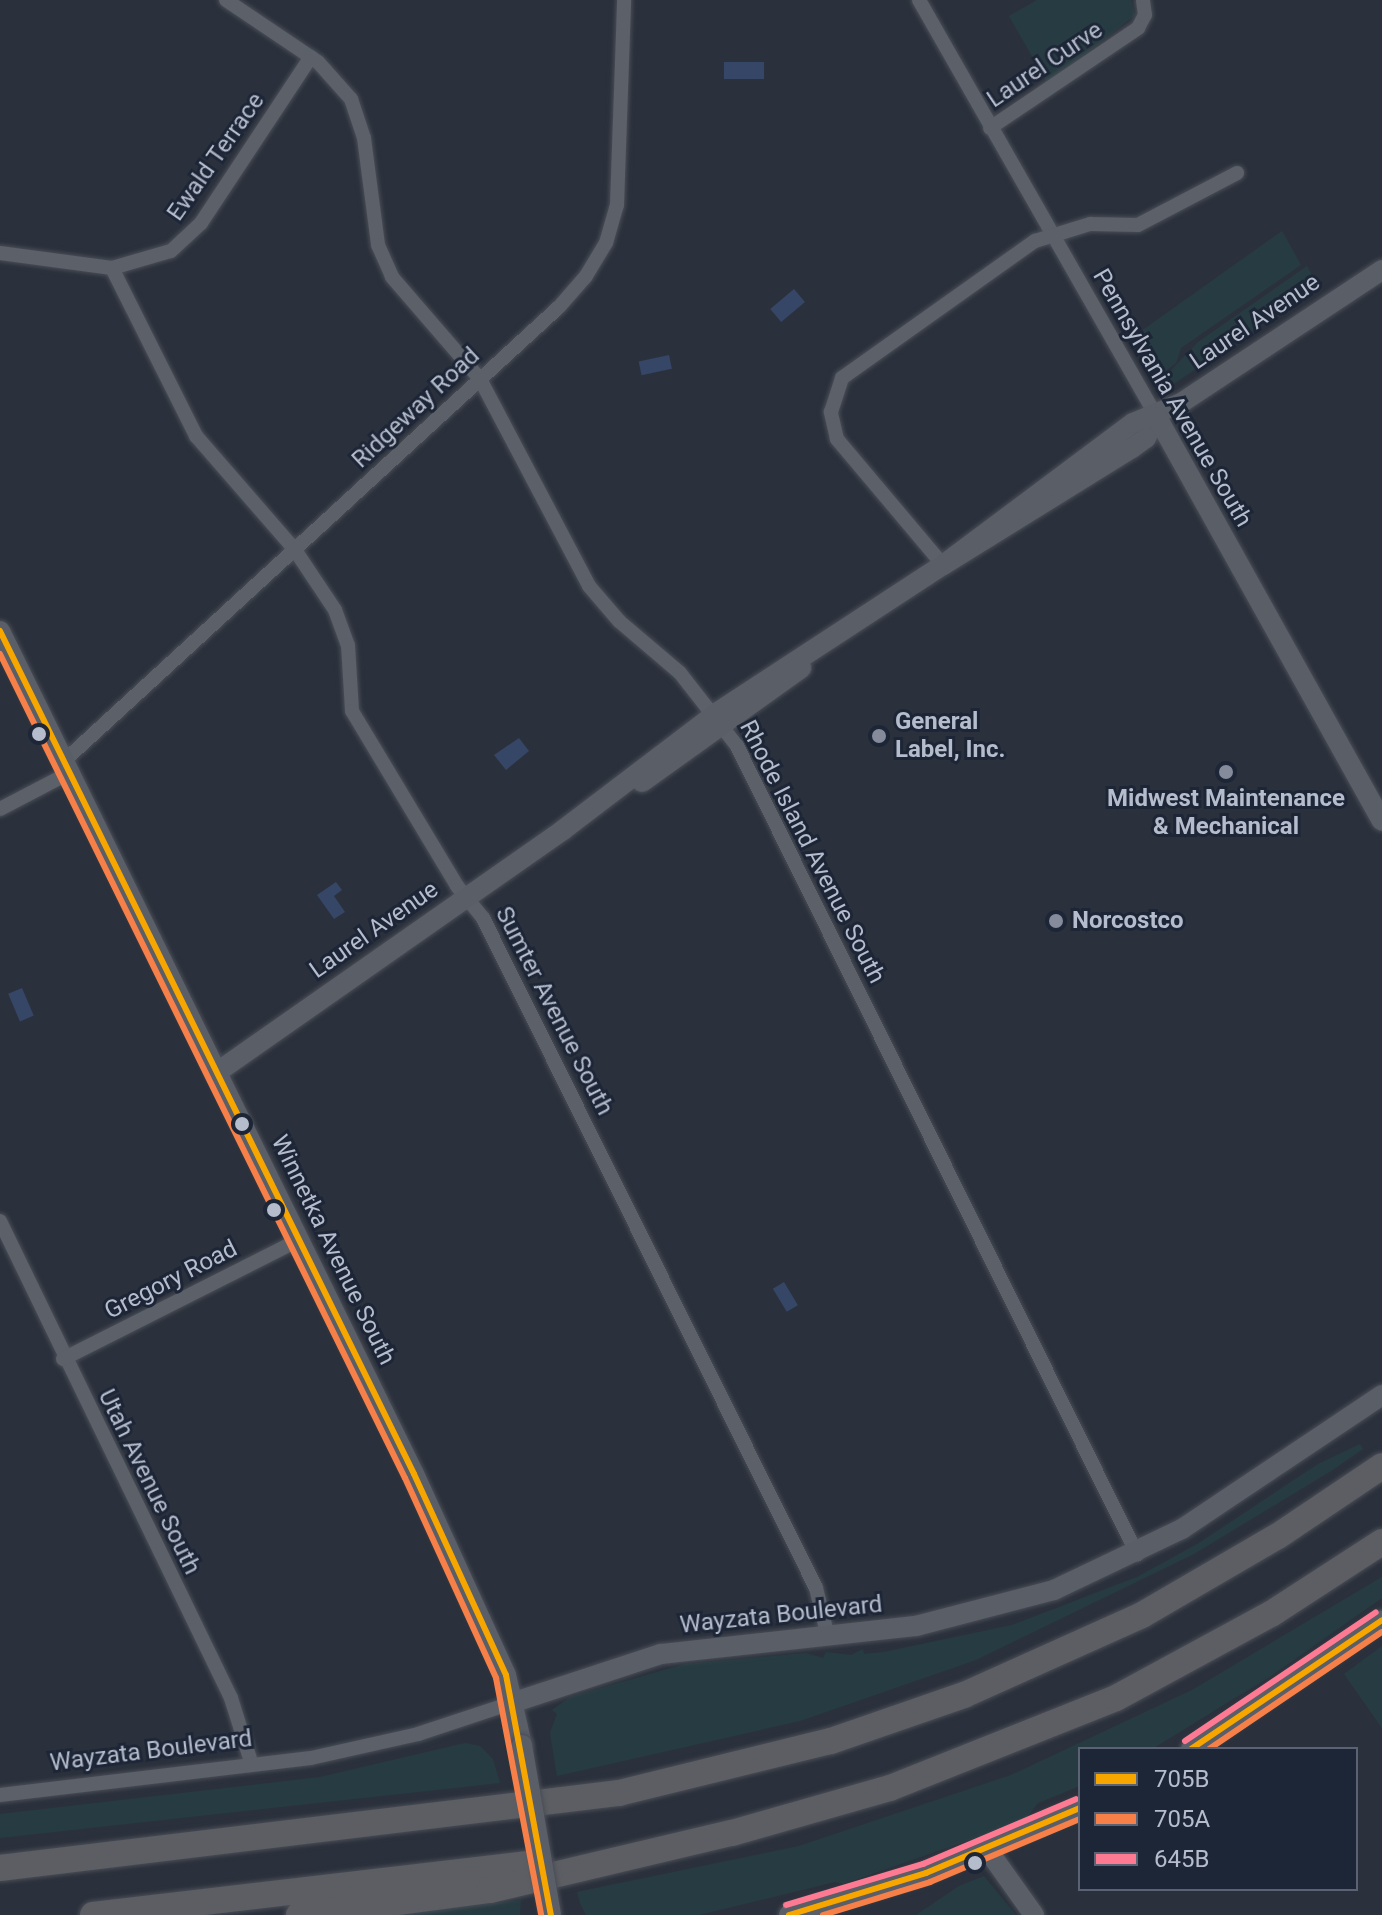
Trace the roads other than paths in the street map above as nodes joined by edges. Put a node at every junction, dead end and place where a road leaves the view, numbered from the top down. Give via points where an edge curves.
1 (226, 0) edge
2 (624, 0) edge
3 (919, 0) edge
4 (1143, 0) edge
5 (311, 57) junction
6 (990, 128) junction
7 (1237, 173) dead end
8 (1051, 237) junction
9 (0, 253) edge
10 (112, 268) junction
11 (1382, 270) edge
12 (480, 379) junction
13 (1157, 417) junction
14 (295, 550) junction
15 (943, 565) junction
16 (0, 631) edge
17 (719, 720) junction
18 (66, 767) junction
19 (0, 809) edge
20 (1382, 821) edge
21 (468, 896) junction
22 (216, 1073) junction
23 (0, 1221) edge
24 (299, 1240) junction
25 (63, 1359) junction
26 (1382, 1395) edge
27 (1382, 1466) edge
28 (1382, 1542) edge
29 (1137, 1554) junction
30 (1382, 1620) edge
31 (828, 1637) junction
32 (512, 1703) junction
33 (1194, 1747) edge
34 (252, 1765) junction
35 (0, 1795) edge
36 (1078, 1809) edge
37 (987, 1849) junction
38 (637, 1853) junction
39 (0, 1868) edge
40 (93, 1915) edge
41 (299, 1915) edge
42 (551, 1915) edge
43 (789, 1915) edge
44 (1034, 1915) edge

1 - 5 street, Rhode Island Avenue South
2 - 12 street, Ridgeway Road via 620,184 606,243 559,307
3 - 6 street, Pennsylvania Avenue South
4 - 6 street, Laurel Curve via 1145,15 1138,28
5 - 10 street, Ewald Terrace via 192,234 160,257
5 - 12 street, Rhode Island Avenue South via 337,80 357,110 386,267
6 - 8 street, Pennsylvania Avenue South
7 - 8 street via 1138,225 1090,224
8 - 13 street, Pennsylvania Avenue South
8 - 15 street via 1027,245 853,366 834,395 831,421 843,449
9 - 10 street, Ewald Terrace
10 - 14 street, Sumter Avenue South via 196,436
11 - 13 street, Laurel Avenue
12 - 14 street, Ridgeway Road
12 - 17 street, Rhode Island Avenue South via 589,586 619,621 680,673
13 - 15 street, Laurel Avenue via 1133,423
13 - 20 street, Pennsylvania Avenue South
14 - 18 street, Ridgeway Road
14 - 21 street, Sumter Avenue South via 346,634 356,720
15 - 17 street, Laurel Avenue via 826,646 775,691
16 - 18 street, Winnetka Avenue South
17 - 21 street, Laurel Avenue
17 - 29 street, Rhode Island Avenue South via 751,770
18 - 19 street, Ridgeway Road
18 - 22 street, Winnetka Avenue South
21 - 22 street, Laurel Avenue
21 - 31 street, Sumter Avenue South via 816,1588
22 - 24 street, Winnetka Avenue South
23 - 25 street, Utah Avenue South
24 - 25 street, Gregory Road
24 - 32 street, Winnetka Avenue South via 474,1601
25 - 34 street, Utah Avenue South via 231,1698
26 - 29 street, Wayzata Boulevard via 1215,1509
27 - 39 highway via 1278,1536 1142,1615 964,1695 831,1741 619,1793
28 - 38 highway via 1204,1652 1036,1733 847,1802
29 - 31 street, Wayzata Boulevard via 1054,1590 982,1612
30 - 33 street
31 - 32 street, Wayzata Boulevard via 661,1654
32 - 34 street, Wayzata Boulevard via 369,1747
32 - 42 street, Winnetka Avenue South, bridge
34 - 35 street, Wayzata Boulevard
36 - 37 street
37 - 43 street
37 - 44 street
38 - 40 highway
38 - 41 highway via 490,1890

